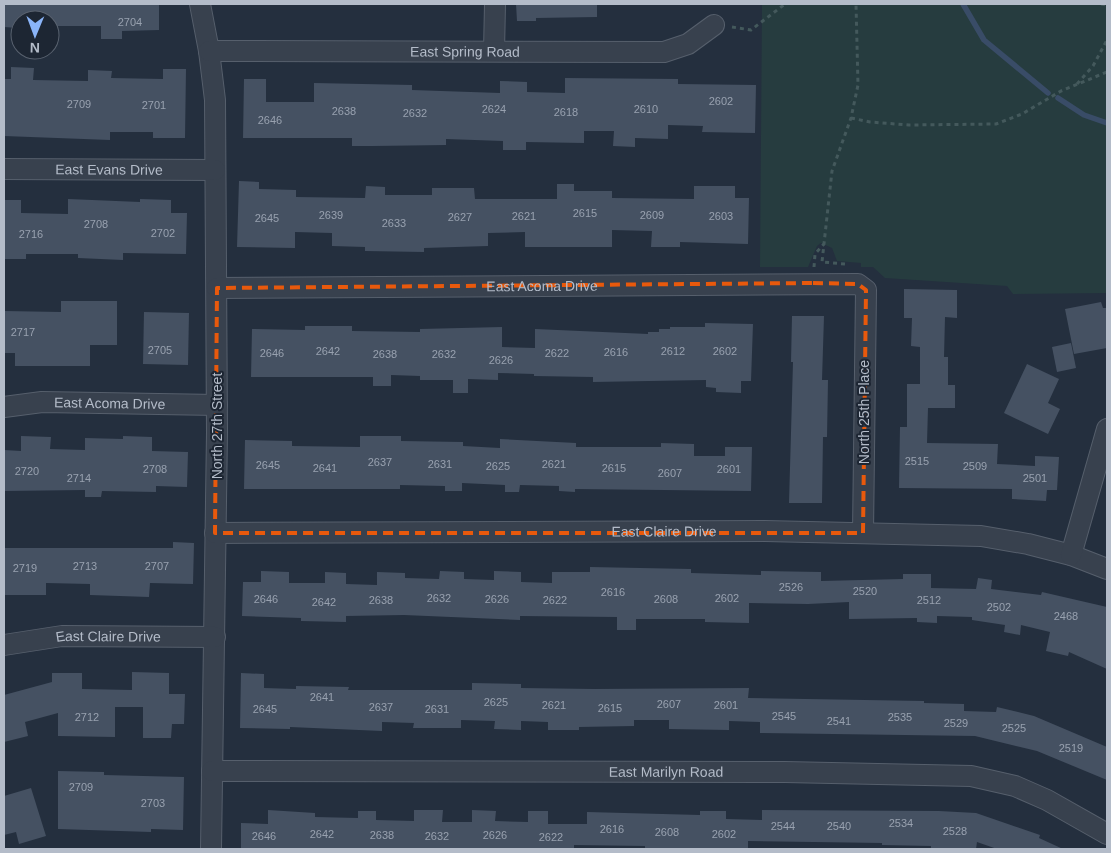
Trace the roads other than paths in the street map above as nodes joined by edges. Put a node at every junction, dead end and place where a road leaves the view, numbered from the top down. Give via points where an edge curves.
1 (200, 4) edge
2 (495, 4) edge
3 (714, 25) road end
4 (210, 51) junction
5 (494, 51) junction
6 (4, 169) edge
7 (215, 170) junction
8 (217, 288) junction
9 (866, 290) joint
10 (217, 405) junction
11 (4, 407) edge
12 (1107, 429) edge
13 (215, 533) junction
14 (863, 533) junction
15 (1071, 555) junction
16 (1107, 568) edge
17 (215, 637) junction
18 (4, 645) edge
19 (212, 771) junction
20 (1107, 834) edge
21 (211, 849) edge

1 - 4 street, North 27th Street
2 - 5 street
3 - 5 street, East Spring Road via 688,44 664,52
4 - 5 street, East Spring Road
4 - 7 street, North 27th Street via 215,100
6 - 7 street, East Evans Drive
7 - 8 street, North 27th Street
8 - 9 street, East Acoma Drive via 813,283 858,284
8 - 10 street, North 27th Street
9 - 14 street, North 25th Place
10 - 11 street, East Acoma Drive via 42,402
10 - 13 street, North 27th Street
12 - 15 street
13 - 14 street, East Claire Drive
13 - 17 street, North 27th Street
14 - 15 street, East Claire Drive via 981,536
15 - 16 street, East Claire Drive
17 - 18 street, East Claire Drive via 62,636
17 - 19 street, North 27th Street
19 - 20 street, East Marilyn Road via 785,772 971,776 1015,786
19 - 21 street, North 27th Street

